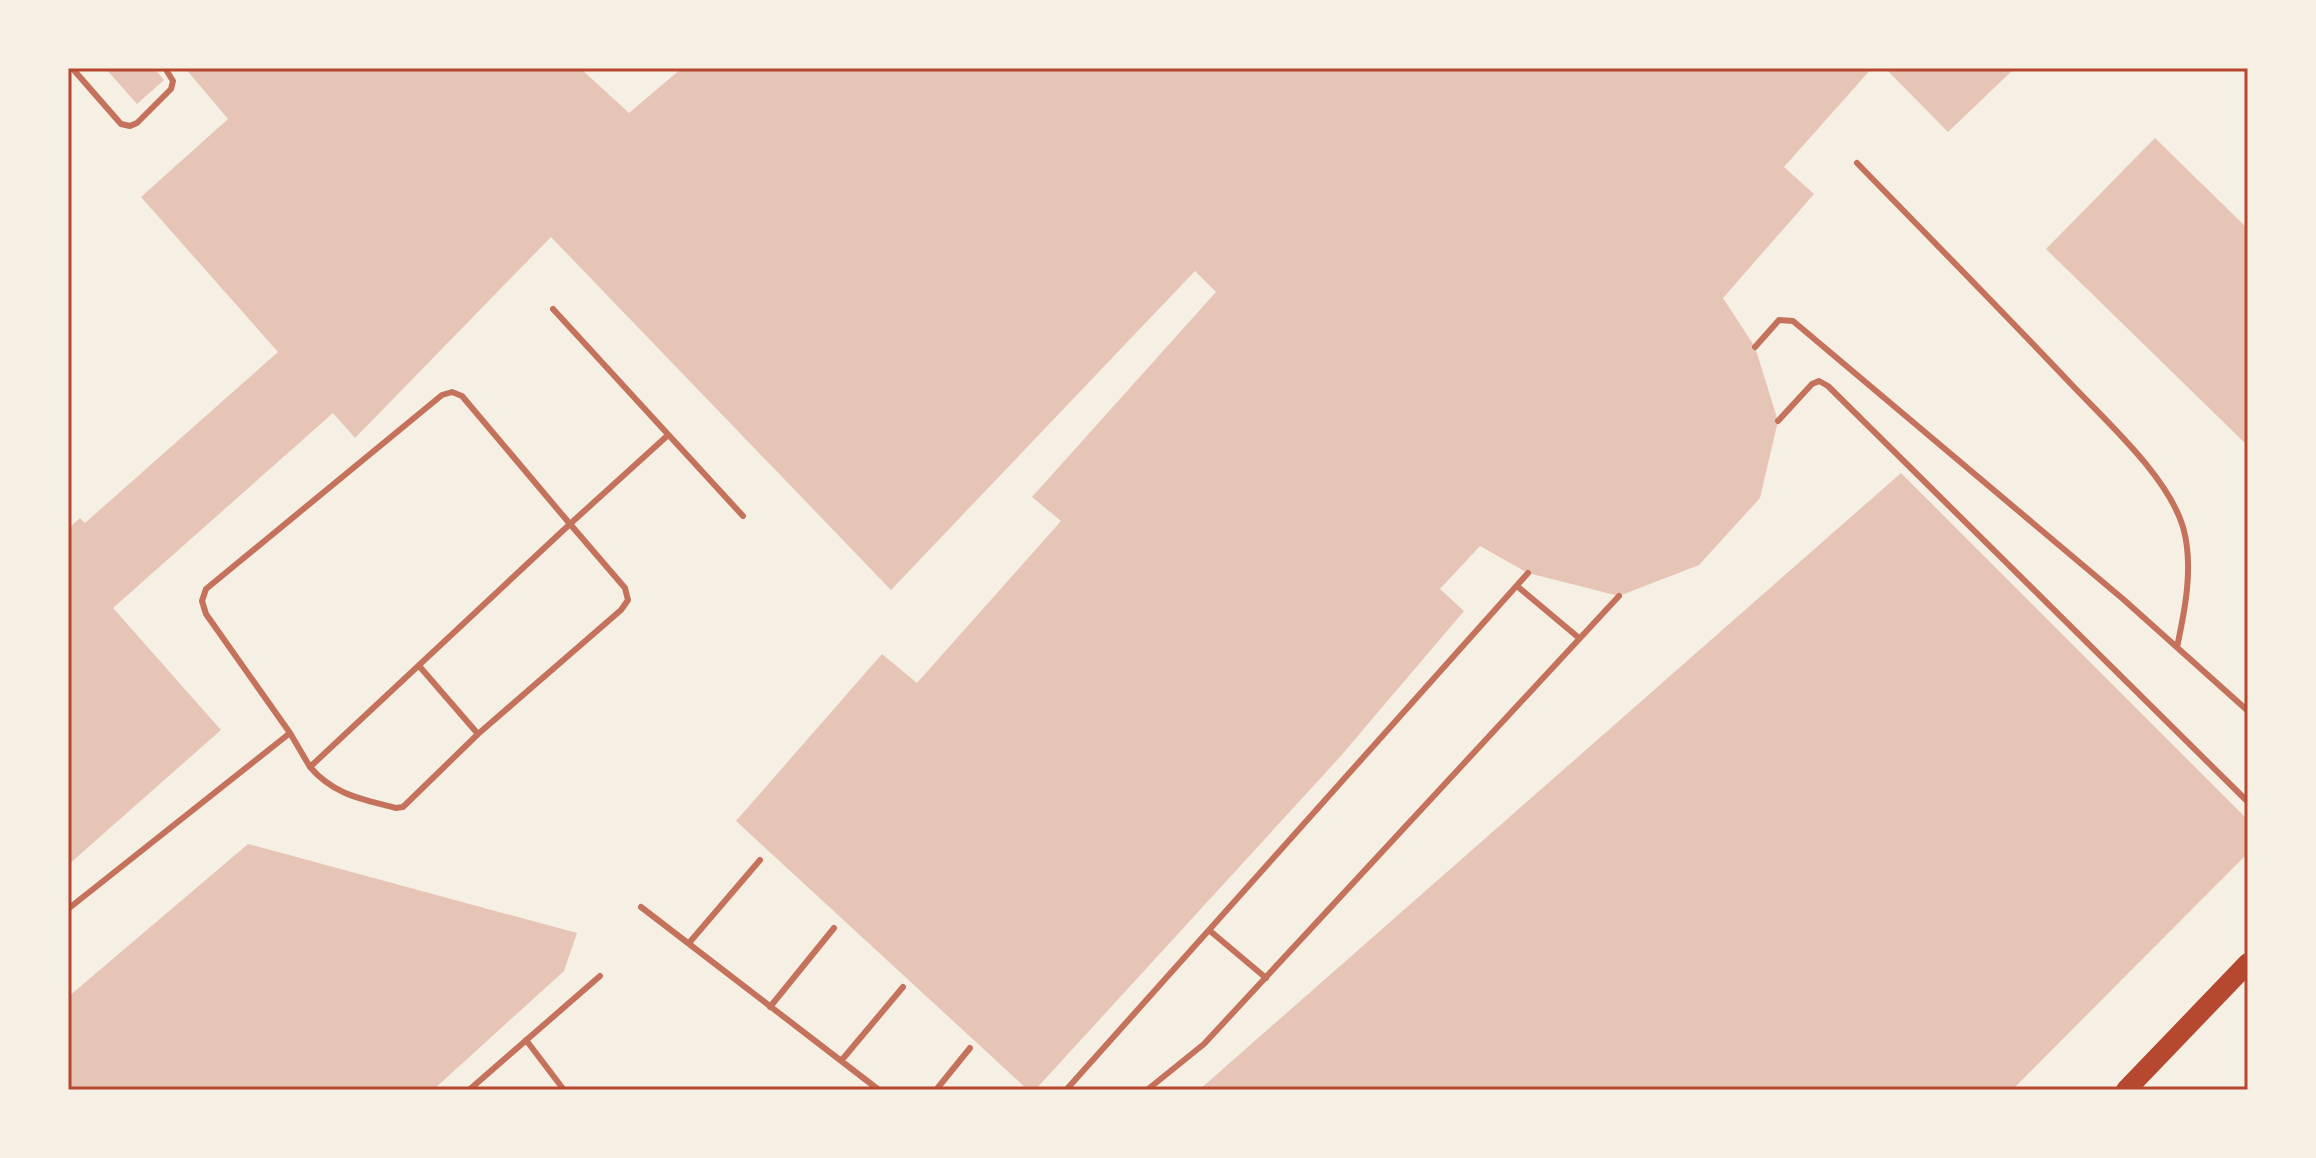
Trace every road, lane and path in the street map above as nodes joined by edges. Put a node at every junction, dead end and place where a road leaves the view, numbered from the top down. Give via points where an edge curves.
1 (72, 68) edge
2 (165, 68) edge
3 (1857, 163) dead end
4 (553, 309) dead end
5 (1755, 347) dead end
6 (1778, 421) dead end
7 (667, 436) junction
8 (743, 516) dead end
9 (570, 524) junction
10 (1528, 573) dead end
11 (1517, 586) junction
12 (1619, 596) dead end
13 (1579, 638) junction
14 (2177, 647) junction
15 (420, 667) junction
16 (2248, 711) edge
17 (290, 733) junction
18 (478, 734) junction
19 (310, 767) junction
20 (2248, 802) edge
21 (760, 860) dead end
22 (641, 907) dead end
23 (68, 909) edge
24 (834, 928) dead end
25 (1209, 930) junction
26 (689, 943) junction
27 (2248, 963) edge
28 (600, 976) dead end
29 (1266, 978) junction
30 (903, 987) dead end
31 (770, 1007) junction
32 (526, 1040) junction
33 (970, 1048) dead end
34 (841, 1061) junction
35 (469, 1090) edge
36 (564, 1090) edge
37 (879, 1090) edge
38 (936, 1090) edge
39 (1066, 1090) edge
40 (1147, 1090) edge
41 (2126, 1090) edge

1 - 2 lane via 121,124 130,126 171,89 173,81
3 - 14 lane via 2169,493 2184,529 2188,568
4 - 7 lane
5 - 14 lane via 1779,320 1793,321
6 - 20 lane via 1812,384 1828,386
7 - 8 lane
7 - 9 lane
9 - 15 lane
9 - 17 lane via 462,396 442,395 206,589 206,614
9 - 18 lane via 625,588 628,600
10 - 11 lane
11 - 13 lane
11 - 25 lane
12 - 13 lane
13 - 29 lane
14 - 16 lane
15 - 18 lane
15 - 19 lane
17 - 19 lane
17 - 23 lane
18 - 19 lane via 403,807 350,795 325,784
21 - 26 lane
22 - 26 lane
24 - 31 lane
25 - 29 lane
25 - 39 lane
26 - 31 lane
27 - 41 main road
28 - 32 lane
29 - 40 lane via 1204,1044
30 - 34 lane
31 - 34 lane
32 - 35 lane
32 - 36 lane
33 - 38 lane
34 - 37 lane

